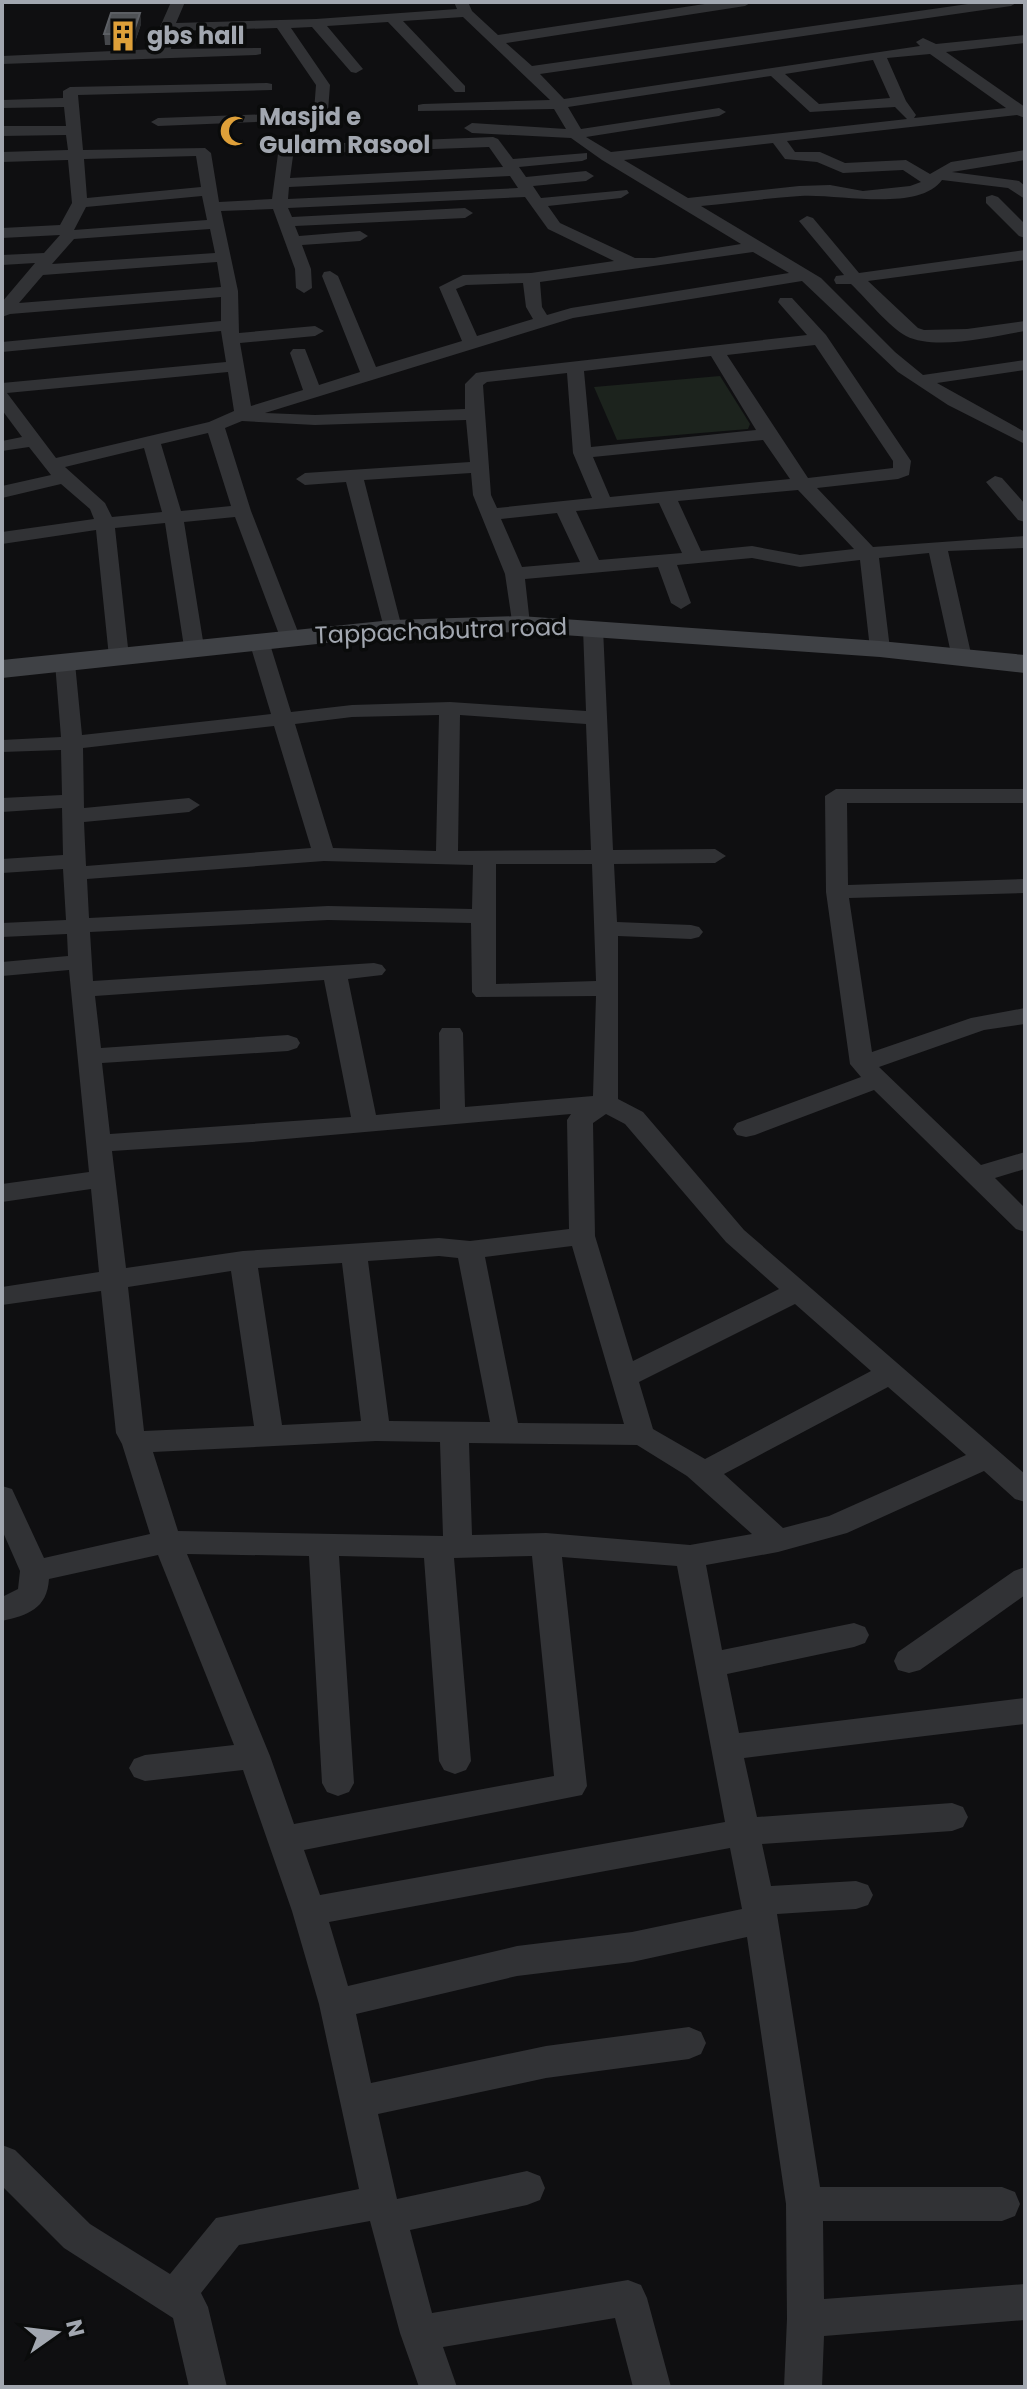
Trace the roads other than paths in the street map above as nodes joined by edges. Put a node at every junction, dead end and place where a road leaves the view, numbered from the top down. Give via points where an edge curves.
1 (178, 2) edge
2 (363, 2) edge
3 (1011, 2) edge
4 (464, 8) edge
5 (751, 8) edge
6 (645, 17) junction
7 (891, 18) junction
8 (373, 19) junction
9 (393, 19) junction
10 (316, 23) junction
11 (281, 24) junction
12 (167, 27) junction
13 (785, 35) junction
14 (1019, 39) edge
15 (495, 40) junction
16 (930, 48) junction
17 (256, 51) dead end
18 (163, 53) junction
19 (1025, 54) edge
20 (681, 55) junction
21 (878, 55) junction
22 (2, 60) edge
23 (356, 69) dead end
24 (529, 71) junction
25 (774, 71) junction
26 (71, 79) junction
27 (267, 87) dead end
28 (460, 89) dead end
29 (156, 90) junction
30 (899, 102) junction
31 (2, 104) edge
32 (561, 104) junction
33 (423, 108) dead end
34 (1019, 108) edge
35 (321, 111) dead end
36 (273, 118) dead end
37 (158, 122) junction
38 (915, 122) junction
39 (457, 127) dead end
40 (731, 127) junction
41 (71, 130) junction
42 (2, 131) edge
43 (577, 137) junction
44 (777, 138) junction
45 (356, 146) junction
46 (497, 148) junction
47 (152, 152) junction
48 (75, 155) junction
49 (1025, 155) edge
50 (582, 156) dead end
51 (2, 157) edge
52 (607, 157) junction
53 (436, 175) junction
54 (586, 176) dead end
55 (936, 178) junction
56 (355, 179) junction
57 (280, 183) junction
58 (524, 186) junction
59 (208, 191) junction
60 (621, 193) dead end
61 (1025, 194) edge
62 (445, 197) junction
63 (359, 201) junction
64 (80, 203) junction
65 (686, 203) junction
66 (279, 204) junction
67 (216, 215) junction
68 (451, 215) junction
69 (807, 221) dead end
70 (285, 222) junction
71 (68, 232) junction
72 (2, 233) edge
73 (1025, 233) edge
74 (360, 236) dead end
75 (291, 241) junction
76 (757, 246) junction
77 (1025, 255) edge
78 (224, 257) junction
79 (2, 260) edge
80 (632, 263) junction
81 (44, 264) junction
82 (330, 276) dead end
83 (531, 278) junction
84 (810, 279) junction
85 (856, 279) junction
86 (22, 286) junction
87 (2, 287) edge
88 (304, 288) dead end
89 (230, 291) junction
90 (786, 302) dead end
91 (4, 310) edge
92 (542, 321) junction
93 (1025, 326) edge
94 (315, 331) dead end
95 (230, 332) junction
96 (820, 339) junction
97 (471, 342) junction
98 (2, 347) edge
99 (717, 352) junction
100 (299, 353) dead end
101 (436, 353) junction
102 (1025, 365) edge
103 (235, 366) junction
104 (575, 367) junction
105 (370, 374) junction
106 (480, 379) junction
107 (922, 380) junction
108 (2, 388) edge
109 (313, 392) junction
110 (6, 407) edge
111 (243, 414) junction
112 (474, 414) junction
113 (215, 426) junction
114 (768, 434) junction
115 (1025, 439) edge
116 (32, 441) junction
117 (151, 442) junction
118 (2, 446) edge
119 (582, 453) junction
120 (478, 467) junction
121 (58, 471) junction
122 (354, 476) junction
123 (305, 479) dead end
124 (995, 482) dead end
125 (803, 484) junction
126 (2, 492) edge
127 (666, 497) junction
128 (604, 504) junction
129 (564, 507) junction
130 (242, 511) junction
131 (491, 514) junction
132 (1025, 516) edge
133 (174, 519) junction
134 (105, 523) junction
135 (2, 538) edge
136 (1025, 542) edge
137 (937, 546) junction
138 (869, 554) junction
139 (694, 557) junction
140 (665, 559) junction
141 (592, 566) junction
142 (515, 574) junction
143 (681, 603) dead end
144 (520, 624) junction
145 (392, 628) junction
146 (593, 628) junction
147 (290, 637) junction
148 (259, 641) junction
149 (194, 647) junction
150 (880, 649) junction
151 (119, 657) junction
152 (962, 658) junction
153 (65, 663) junction
154 (1025, 664) edge
155 (2, 669) edge
156 (450, 708) junction
157 (594, 718) junction
158 (286, 721) junction
159 (72, 743) junction
160 (2, 746) edge
161 (1025, 796) edge
162 (2, 805) edge
163 (189, 805) dead end
164 (73, 808) junction
165 (324, 854) junction
166 (485, 856) junction
167 (600, 856) junction
168 (715, 856) dead end
169 (447, 858) junction
170 (2, 866) edge
171 (76, 867) junction
172 (1025, 886) edge
173 (837, 892) junction
174 (483, 916) junction
175 (77, 924) junction
176 (605, 929) junction
177 (2, 930) edge
178 (691, 932) dead end
179 (2, 969) edge
180 (374, 970) dead end
181 (335, 974) junction
182 (81, 976) junction
183 (608, 988) junction
184 (1025, 1016) edge
185 (451, 1033) dead end
186 (288, 1043) dead end
187 (90, 1056) junction
188 (870, 1072) junction
189 (605, 1103) junction
190 (453, 1117) junction
191 (365, 1122) junction
192 (746, 1129) dead end
193 (101, 1143) junction
194 (1025, 1160) edge
195 (974, 1176) junction
196 (104, 1178) junction
197 (2, 1193) edge
198 (1025, 1223) edge
199 (582, 1236) junction
200 (470, 1250) junction
201 (354, 1253) junction
202 (243, 1260) junction
203 (111, 1279) junction
204 (798, 1291) junction
205 (2, 1296) edge
206 (891, 1373) junction
207 (625, 1377) junction
208 (376, 1431) junction
209 (506, 1433) junction
210 (454, 1434) junction
211 (641, 1435) junction
212 (270, 1436) junction
213 (136, 1442) junction
214 (987, 1458) junction
215 (704, 1472) junction
216 (1025, 1491) edge
217 (2, 1497) edge
218 (778, 1541) junction
219 (167, 1542) junction
220 (323, 1543) junction
221 (546, 1544) junction
222 (448, 1547) junction
223 (690, 1556) junction
224 (35, 1571) junction
225 (1025, 1579) edge
226 (2, 1609) edge
227 (854, 1635) dead end
228 (909, 1661) dead end
229 (710, 1665) junction
230 (1025, 1711) edge
231 (727, 1747) junction
232 (254, 1756) junction
233 (455, 1761) dead end
234 (145, 1768) dead end
235 (338, 1783) dead end
236 (952, 1817) dead end
237 (744, 1832) junction
238 (283, 1840) junction
239 (856, 1895) dead end
240 (759, 1910) junction
241 (309, 1911) junction
242 (336, 2004) junction
243 (689, 2043) dead end
244 (359, 2102) junction
245 (2, 2162) edge
246 (527, 2188) dead end
247 (804, 2204) junction
248 (1002, 2204) dead end
249 (384, 2210) junction
250 (174, 2297) junction
251 (1025, 2302) edge
252 (806, 2319) junction
253 (419, 2333) junction
254 (208, 2387) edge
255 (438, 2387) edge
256 (652, 2387) edge
257 (662, 2387) edge
258 (803, 2387) edge

1 - 12 street
2 - 8 street
3 - 7 street
4 - 9 street
4 - 15 street
5 - 6 street
5 - 13 street
6 - 15 street via 615,16
6 - 20 street
7 - 13 street
7 - 16 street
8 - 9 street
8 - 10 street
9 - 28 street
10 - 11 street
10 - 23 street
11 - 12 street
11 - 35 street via 323,85
12 - 18 street
13 - 20 street
14 - 16 street
14 - 19 street
15 - 24 street
16 - 21 street
16 - 34 street
17 - 18 street
18 - 26 street
20 - 24 street
20 - 25 street
20 - 32 street
20 - 40 street
21 - 25 street
21 - 30 street
22 - 26 street
24 - 32 street
25 - 30 street via 815,109
26 - 29 street
26 - 31 street
26 - 41 street
27 - 29 street
29 - 37 street
30 - 38 street
32 - 33 street
32 - 43 street
34 - 38 street
36 - 37 street
37 - 47 street
38 - 44 street
39 - 43 street
40 - 43 street
40 - 44 street
40 - 52 street
41 - 42 street
41 - 48 street
43 - 46 street
43 - 52 street
44 - 55 street via 790,156 820,157 843,168 906,165
45 - 46 street via 489,142
45 - 56 street
45 - 57 street via 294,150 286,154
46 - 58 street
47 - 48 street
47 - 59 street via 203,153
48 - 51 street
48 - 64 street
49 - 55 street via 956,165
50 - 58 street
52 - 65 street
53 - 56 street
53 - 58 street
53 - 62 street
54 - 58 street
55 - 61 street via 1013,184
55 - 65 street via 912,191 882,195 799,191
56 - 57 street
56 - 63 street
57 - 66 street
58 - 60 street
58 - 62 street
58 - 68 street
58 - 80 street via 554,226
59 - 64 street
59 - 67 street
61 - 73 street via 992,200
62 - 63 street
62 - 68 street
63 - 66 street
64 - 71 street
65 - 76 street
66 - 67 street
66 - 70 street
67 - 71 street
67 - 78 street
68 - 70 street
69 - 85 street
70 - 75 street
71 - 72 street
71 - 81 street
74 - 75 street
75 - 88 street via 303,269
76 - 80 street
76 - 84 street
77 - 85 street
78 - 81 street
78 - 89 street
79 - 81 street
80 - 83 street
81 - 86 street
82 - 105 street
83 - 92 street via 534,307
83 - 97 street via 463,280 447,287
84 - 85 street
84 - 92 street
84 - 107 street via 890,357
85 - 93 street via 894,317 923,336
86 - 87 street
86 - 91 street
89 - 91 street
89 - 95 street
90 - 96 street
92 - 97 street
94 - 95 street
95 - 98 street
95 - 103 street
96 - 99 street
96 - 125 street via 902,461 902,471
97 - 101 street
99 - 104 street
99 - 114 street
100 - 109 street
101 - 105 street
101 - 106 street
102 - 107 street
103 - 108 street
103 - 111 street
104 - 106 street
104 - 119 street
105 - 109 street
106 - 112 street via 474,384
107 - 115 street
109 - 111 street
110 - 116 street
111 - 112 street via 268,421
111 - 113 street
112 - 120 street
113 - 117 street
113 - 130 street
114 - 119 street
114 - 125 street
116 - 118 street
116 - 121 street
117 - 121 street
117 - 133 street
119 - 128 street
120 - 122 street
120 - 131 street
121 - 126 street
121 - 134 street via 87,493
122 - 123 street
122 - 145 street
124 - 132 street
125 - 127 street
125 - 138 street
127 - 128 street
127 - 139 street
128 - 129 street
129 - 131 street
129 - 141 street
130 - 133 street
130 - 147 street
131 - 142 street
133 - 134 street
133 - 149 street
134 - 135 street
134 - 151 street
136 - 137 street
137 - 138 street
137 - 152 street
138 - 139 street via 800,561 752,552
138 - 150 street
139 - 140 street
140 - 141 street
140 - 143 street
141 - 142 street
142 - 144 street
144 - 145 main road, Tappachabutra road
144 - 146 main road, Tappachabutra road
145 - 147 main road, Tappachabutra road
146 - 150 main road, Tappachabutra road
146 - 157 street
147 - 148 main road, Tappachabutra road
148 - 149 main road, Tappachabutra road
148 - 158 street
149 - 151 main road, Tappachabutra road
150 - 152 main road, Tappachabutra road
151 - 153 main road, Tappachabutra road
152 - 154 main road, Tappachabutra road
153 - 155 main road, Tappachabutra road
153 - 159 street
156 - 157 street
156 - 158 street via 352,711
156 - 169 street
157 - 167 street
158 - 159 street
158 - 165 street
159 - 160 street
159 - 164 street
161 - 173 street via 836,796
162 - 164 street
163 - 164 street
164 - 171 street
165 - 169 street
165 - 171 street
166 - 167 street
166 - 169 street
166 - 174 street
167 - 168 street
167 - 176 street
170 - 171 street
171 - 175 street
172 - 173 street
173 - 188 street
174 - 175 street via 328,913
174 - 183 street via 484,992
175 - 177 street
175 - 182 street
176 - 178 street
176 - 183 street
179 - 182 street
180 - 181 street
181 - 182 street
181 - 191 street
182 - 187 street
183 - 189 street
184 - 188 street via 980,1023
185 - 190 street
186 - 187 street
187 - 193 street
188 - 192 street
188 - 195 street
189 - 190 street
189 - 199 street via 580,1120
189 - 204 street via 634,1118 735,1236
190 - 191 street
191 - 193 street
193 - 196 street
194 - 195 street
195 - 198 street
196 - 197 street
196 - 203 street
199 - 200 street
199 - 207 street
200 - 201 street
200 - 209 street
201 - 202 street
201 - 208 street
202 - 203 street
202 - 212 street
203 - 205 street
203 - 213 street via 130,1433
204 - 206 street
204 - 207 street
206 - 214 street
206 - 215 street
207 - 211 street
208 - 210 street
208 - 212 street
209 - 210 street
209 - 211 street
210 - 222 street
211 - 215 street via 673,1449
212 - 213 street
213 - 219 street
214 - 216 street
214 - 218 street via 837,1525
215 - 218 street
217 - 224 street
218 - 223 street
219 - 220 street
219 - 224 street
219 - 232 street
220 - 222 street
220 - 235 street
221 - 222 street
221 - 223 street
221 - 238 street via 571,1786
222 - 233 street
223 - 229 street
224 - 226 street via 33,1594 20,1605
225 - 228 street
227 - 229 street
229 - 231 street
230 - 231 street
231 - 237 street
232 - 234 street
232 - 238 street
236 - 237 street
237 - 240 street
237 - 241 street
238 - 241 street
239 - 240 street
240 - 242 street via 632,1947 517,1961
240 - 247 street
241 - 242 street
242 - 244 street
243 - 244 street via 546,2062
244 - 249 street
245 - 250 street via 77,2236
246 - 249 street
247 - 248 street
247 - 252 street
249 - 250 street via 229,2230
249 - 253 street
250 - 254 street via 189,2307
251 - 252 street
252 - 258 street
253 - 255 street
253 - 256 street via 628,2298
256 - 257 street

